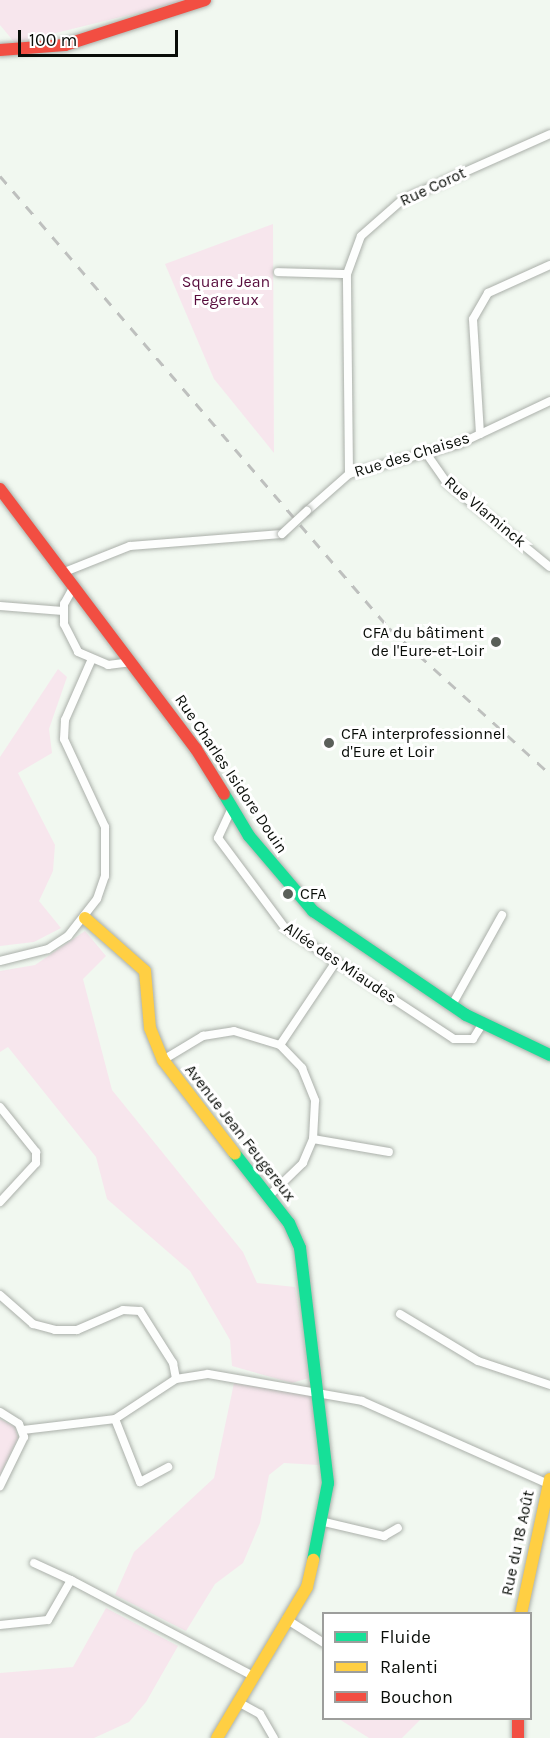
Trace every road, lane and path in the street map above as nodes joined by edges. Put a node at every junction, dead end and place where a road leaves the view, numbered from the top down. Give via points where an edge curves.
1 (205, 0) edge
2 (0, 50) edge
3 (550, 134) edge
4 (550, 265) edge
5 (278, 272) dead end
6 (347, 274) junction
7 (550, 401) edge
8 (480, 434) junction
9 (426, 453) junction
10 (349, 474) junction
11 (1, 493) edge
12 (550, 567) edge
13 (62, 573) junction
14 (73, 588) junction
15 (0, 606) edge
16 (63, 611) junction
17 (91, 661) junction
18 (132, 662) junction
19 (232, 808) junction
20 (502, 915) dead end
21 (85, 918) junction
22 (0, 961) edge
23 (335, 963) junction
24 (452, 1005) junction
25 (483, 1023) junction
26 (280, 1045) junction
27 (550, 1055) edge
28 (163, 1060) junction
29 (0, 1107) edge
30 (313, 1139) junction
31 (389, 1152) dead end
32 (269, 1196) junction
33 (0, 1202) edge
34 (0, 1295) edge
35 (400, 1314) dead end
36 (176, 1379) junction
37 (550, 1384) edge
38 (321, 1394) junction
39 (0, 1412) edge
40 (115, 1419) junction
41 (23, 1430) junction
42 (168, 1467) dead end
43 (549, 1481) edge
44 (0, 1486) edge
45 (320, 1521) junction
46 (398, 1528) dead end
47 (34, 1563) dead end
48 (71, 1580) junction
49 (521, 1612) edge
50 (286, 1619) junction
51 (0, 1625) edge
52 (322, 1642) edge
53 (251, 1676) junction
54 (238, 1702) junction
55 (518, 1720) edge
56 (217, 1738) edge
57 (274, 1738) edge
58 (518, 1738) edge

1 - 2 street via 64,45
3 - 6 street, Rue Corot via 402,200 361,236
4 - 8 street via 488,293 473,319
5 - 6 street
6 - 10 street, Rue Corot
7 - 8 street, Rue des Chaises
8 - 9 street, Rue des Chaises
9 - 10 street, Rue des Chaises
9 - 12 street, Rue Vlaminck via 446,482
10 - 13 street, Rue des Chaises, bridge via 282,534 130,546
11 - 13 street, Rue Charles Isidore Douin
13 - 14 street, Rue Charles Isidore Douin
14 - 16 street
14 - 18 street, Rue Charles Isidore Douin
15 - 16 street
16 - 17 street via 68,637
17 - 18 street via 121,666
17 - 21 street via 64,720 64,739 105,827 108,853 100,892
18 - 19 street, Rue Charles Isidore Douin
19 - 23 street, Allée des Miaudes via 218,828 222,847 285,928
19 - 24 street, Rue Charles Isidore Douin via 313,911
20 - 24 street
21 - 22 street via 48,949
21 - 28 street, Avenue Jean Feugereux via 145,971 150,1028
23 - 25 street, Allée des Miaudes via 461,1042 475,1037
23 - 26 street
24 - 25 street, Rue Charles Isidore Douin
25 - 27 street, Rue Charles Isidore Douin
26 - 28 street via 251,1034 221,1032
26 - 30 street via 310,1084 317,1118
28 - 32 street, Avenue Jean Feugereux
29 - 33 street via 36,1152 36,1163
30 - 31 street
30 - 32 street via 303,1163
32 - 38 street, Avenue Jean Feugereux via 300,1248
34 - 36 street via 33,1324 55,1330 77,1330 123,1310 140,1311 167,1353
35 - 37 street via 478,1361
36 - 38 street via 208,1374
36 - 40 street
38 - 43 street via 378,1407
38 - 45 street, Avenue Jean Feugereux via 329,1473
39 - 41 street
40 - 41 street
40 - 42 street via 140,1482
41 - 44 street
43 - 49 street, Rue du 18 Août
45 - 46 street via 384,1536
45 - 50 street, Avenue Jean Feugereux via 307,1587
47 - 48 street
48 - 51 street via 48,1620
48 - 53 street
50 - 52 street
50 - 53 street, Avenue Jean Feugereux
53 - 54 street, Avenue Jean Feugereux
54 - 56 street, Avenue Jean Feugereux
54 - 57 street via 260,1714
55 - 58 street

